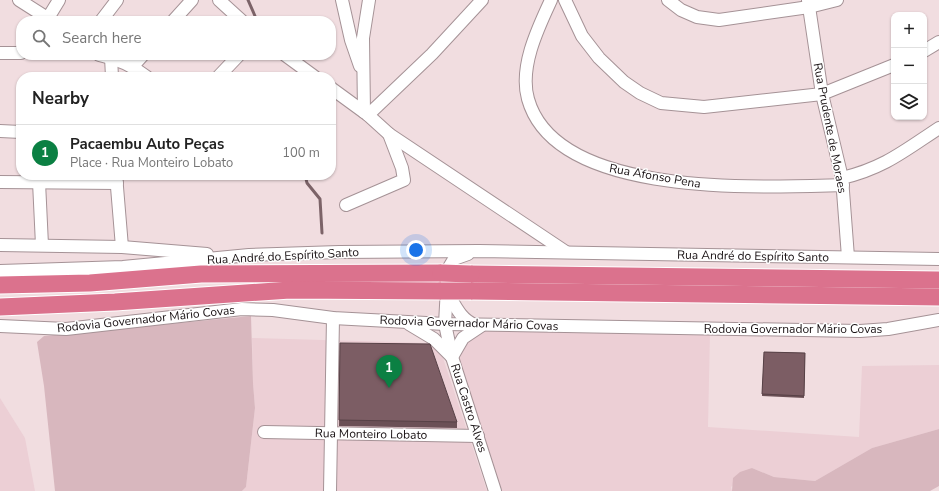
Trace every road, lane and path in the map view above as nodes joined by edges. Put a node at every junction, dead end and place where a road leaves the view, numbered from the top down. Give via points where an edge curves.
1 (19, 0) edge
2 (59, 0) edge
3 (117, 0) edge
4 (192, 0) edge
5 (219, 0) edge
6 (342, 0) edge
7 (369, 0) edge
8 (482, 0) edge
9 (551, 0) edge
10 (565, 0) edge
11 (668, 0) edge
12 (837, 0) edge
13 (808, 3) edge
14 (44, 16) edge
15 (52, 16) edge
16 (105, 16) edge
17 (178, 16) edge
18 (237, 16) edge
19 (363, 38) junction
20 (351, 40) junction
21 (939, 42) edge
22 (927, 48) edge
23 (0, 53) edge
24 (16, 53) edge
25 (106, 60) edge
26 (116, 60) edge
27 (138, 60) edge
28 (234, 60) edge
29 (292, 60) edge
30 (133, 66) junction
31 (891, 66) edge
32 (110, 72) edge
33 (141, 72) edge
34 (223, 72) edge
35 (309, 72) edge
36 (362, 75) junction
37 (336, 92) edge
38 (822, 94) junction
39 (366, 114) junction
40 (939, 128) edge
41 (0, 131) edge
42 (16, 132) edge
43 (389, 134) junction
44 (91, 180) edge
45 (117, 180) edge
46 (842, 181) junction
47 (0, 182) edge
48 (39, 182) junction
49 (346, 205) dead end
50 (0, 245) edge
51 (42, 245) junction
52 (122, 247) junction
53 (479, 251) junction
54 (566, 253) junction
55 (232, 256) junction
56 (848, 257) junction
57 (939, 258) edge
58 (0, 271) edge
59 (939, 280) edge
60 (0, 285) edge
61 (444, 291) junction
62 (939, 297) edge
63 (0, 307) edge
64 (333, 318) junction
65 (939, 320) edge
66 (407, 322) junction
67 (445, 324) junction
68 (0, 326) edge
69 (480, 326) junction
70 (452, 357) junction
71 (264, 432) dead end
72 (331, 433) junction
73 (478, 436) junction
74 (330, 491) edge
75 (495, 491) edge

1 - 14 street
2 - 15 street
3 - 16 street
4 - 17 street
5 - 18 street
6 - 20 street
7 - 19 street
8 - 39 street via 432,54
9 - 46 street, Rua Afonso Pena via 530,56 526,77 528,98 543,128 577,155 611,169 713,186 776,187
10 - 38 street via 582,36 600,58 624,82 661,103 704,107
11 - 13 street via 681,10 697,17 719,20
12 - 13 street
13 - 38 street, Rua Prudente de Moraes
19 - 20 street
19 - 36 street
20 - 36 street
21 - 22 street
23 - 24 street
25 - 32 street
26 - 30 street
27 - 30 street
28 - 34 street
29 - 35 street
30 - 33 street
31 - 38 street
36 - 39 street
37 - 39 street
38 - 46 street, Rua Prudente de Moraes
39 - 43 street
40 - 46 street, Rua Afonso Pena via 883,164
41 - 42 street
43 - 49 street via 404,180
43 - 54 street
44 - 48 street
45 - 52 street
46 - 56 street, Rua Prudente de Moraes
47 - 48 street
48 - 51 street
50 - 51 street
51 - 52 street
52 - 55 street
53 - 54 street, Rua André do Espírito Santo
53 - 55 street, Rua André do Espírito Santo
53 - 61 street, Rua Castro Alves via 461,255 451,262
54 - 56 street, Rua André do Espírito Santo
55 - 58 street, Rua André do Espírito Santo via 122,267
56 - 57 street, Rua André do Espírito Santo
59 - 60 highway, bridge via 441,273 201,274 113,282
61 - 62 highway, Rodovia Governador Mário Covas, bridge
61 - 63 highway, Rodovia Governador Mário Covas via 290,290 107,303
61 - 67 street, Rua Castro Alves
61 - 69 street via 463,318
64 - 66 street, Rodovia Governador Mário Covas
64 - 68 street, Rodovia Governador Mário Covas via 273,310 242,309 66,329
64 - 72 street
65 - 69 street, Rodovia Governador Mário Covas via 860,331
66 - 67 street, Rodovia Governador Mário Covas
66 - 70 street via 434,339
67 - 69 street, Rodovia Governador Mário Covas
67 - 70 street, Rua Castro Alves
69 - 70 street via 463,338
70 - 73 street, Rua Castro Alves
71 - 72 street, Rua Monteiro Lobato
72 - 73 street, Rua Monteiro Lobato
72 - 74 street
73 - 75 street, Rua Castro Alves

